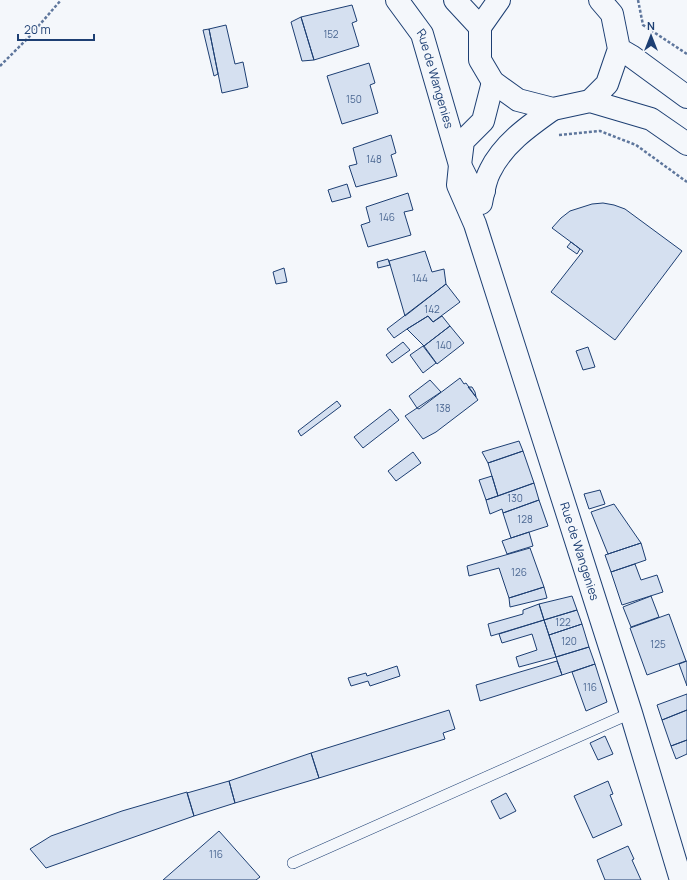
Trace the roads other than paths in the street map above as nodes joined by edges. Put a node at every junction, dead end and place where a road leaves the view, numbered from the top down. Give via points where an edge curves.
1 (397, 0) edge
2 (456, 0) edge
3 (499, 0) edge
4 (610, 5) edge
5 (480, 27) junction
6 (619, 50) junction
7 (493, 82) junction
8 (687, 96) edge
9 (590, 101) junction
10 (553, 109) junction
11 (687, 144) edge
12 (460, 165) junction
13 (484, 190) junction
14 (476, 224) junction
15 (631, 714) junction
16 (293, 863) dead end
17 (681, 880) edge

1 - 12 main road, Rue de Wangenies via 422,34
2 - 5 main road
3 - 5 main road
4 - 6 main road
5 - 7 main road via 480,60
6 - 8 main road
6 - 9 main road via 607,84
7 - 10 main road via 518,100
7 - 12 main road, Rue de Wangenies via 483,121 463,141
9 - 10 main road
9 - 11 main road via 651,119
10 - 13 main road via 502,151 489,172
12 - 13 main road, Rue de Wangenies via 468,181
12 - 14 main road, Rue de Wangenies via 458,186
13 - 14 main road
14 - 15 main road, Rue de Wangenies
15 - 16 lane
15 - 17 main road, Rue de Wangenies

